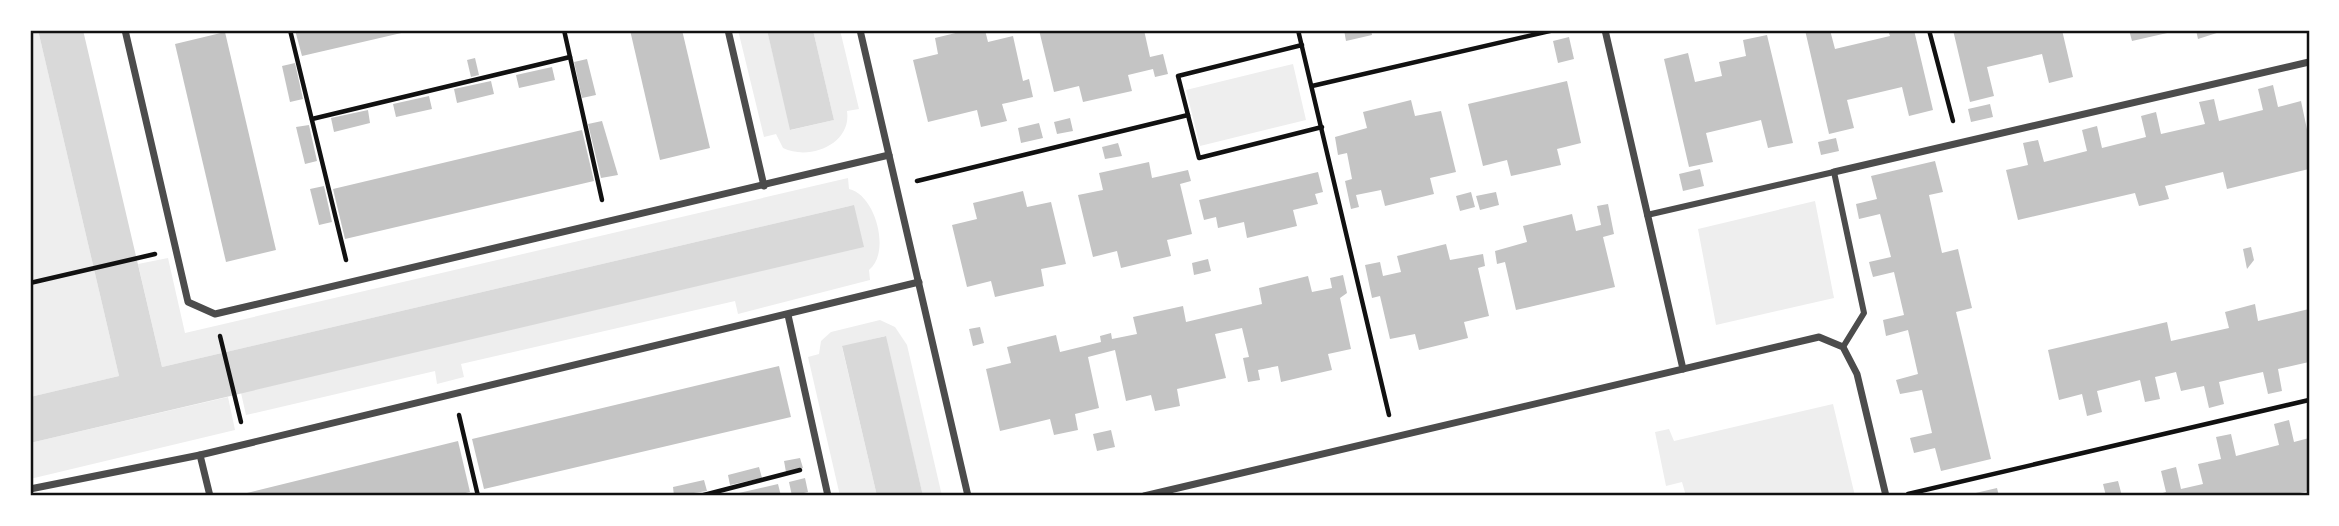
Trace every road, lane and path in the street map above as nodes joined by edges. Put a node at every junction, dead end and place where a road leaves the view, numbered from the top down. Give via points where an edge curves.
1 (125, 30) edge
2 (290, 30) edge
3 (564, 30) edge
4 (728, 30) edge
5 (860, 30) edge
6 (1298, 30) edge
7 (1553, 30) edge
8 (1605, 30) edge
9 (1929, 30) edge
10 (1302, 45) junction
11 (570, 57) junction
12 (2309, 62) edge
13 (1312, 86) junction
14 (1188, 115) junction
15 (312, 119) junction
16 (1321, 127) junction
17 (1958, 142) junction
18 (889, 155) junction
19 (1834, 172) junction
20 (764, 186) junction
21 (896, 186) junction
22 (1647, 215) junction
23 (607, 223) junction
24 (141, 257) dead end
25 (351, 282) junction
26 (919, 282) junction
27 (30, 283) edge
28 (788, 315) junction
29 (222, 347) dead end
30 (1843, 347) junction
31 (1683, 369) junction
32 (454, 393) junction
33 (2309, 400) edge
34 (239, 411) dead end
35 (1394, 437) junction
36 (200, 455) junction
37 (821, 465) junction
38 (30, 489) edge
39 (210, 496) edge
40 (478, 496) edge
41 (699, 496) edge
42 (828, 496) edge
43 (968, 496) edge
44 (1144, 496) edge
45 (1886, 496) edge
46 (1896, 496) edge

1 - 25 street via 188,302 215,314
2 - 15 path
3 - 11 path
4 - 20 street
5 - 18 street
6 - 10 path
7 - 13 path
8 - 22 street
9 - 17 path
10 - 13 path
10 - 14 path via 1178,76
11 - 15 path
11 - 23 path
12 - 17 street
13 - 16 path
14 - 16 path via 1199,158
14 - 21 path
15 - 25 path
16 - 35 path
17 - 19 street
18 - 20 street
18 - 21 street
19 - 22 street
19 - 30 street via 1864,313
20 - 23 street
21 - 26 street
22 - 31 street
23 - 25 street
24 - 27 path
26 - 28 street
26 - 43 street
28 - 32 street
28 - 37 street
29 - 34 path
30 - 31 street via 1819,337
30 - 45 street via 1857,374
31 - 35 street
32 - 36 street
32 - 40 path
33 - 46 path
35 - 44 street
36 - 38 street
36 - 39 street
37 - 41 path
37 - 42 street

